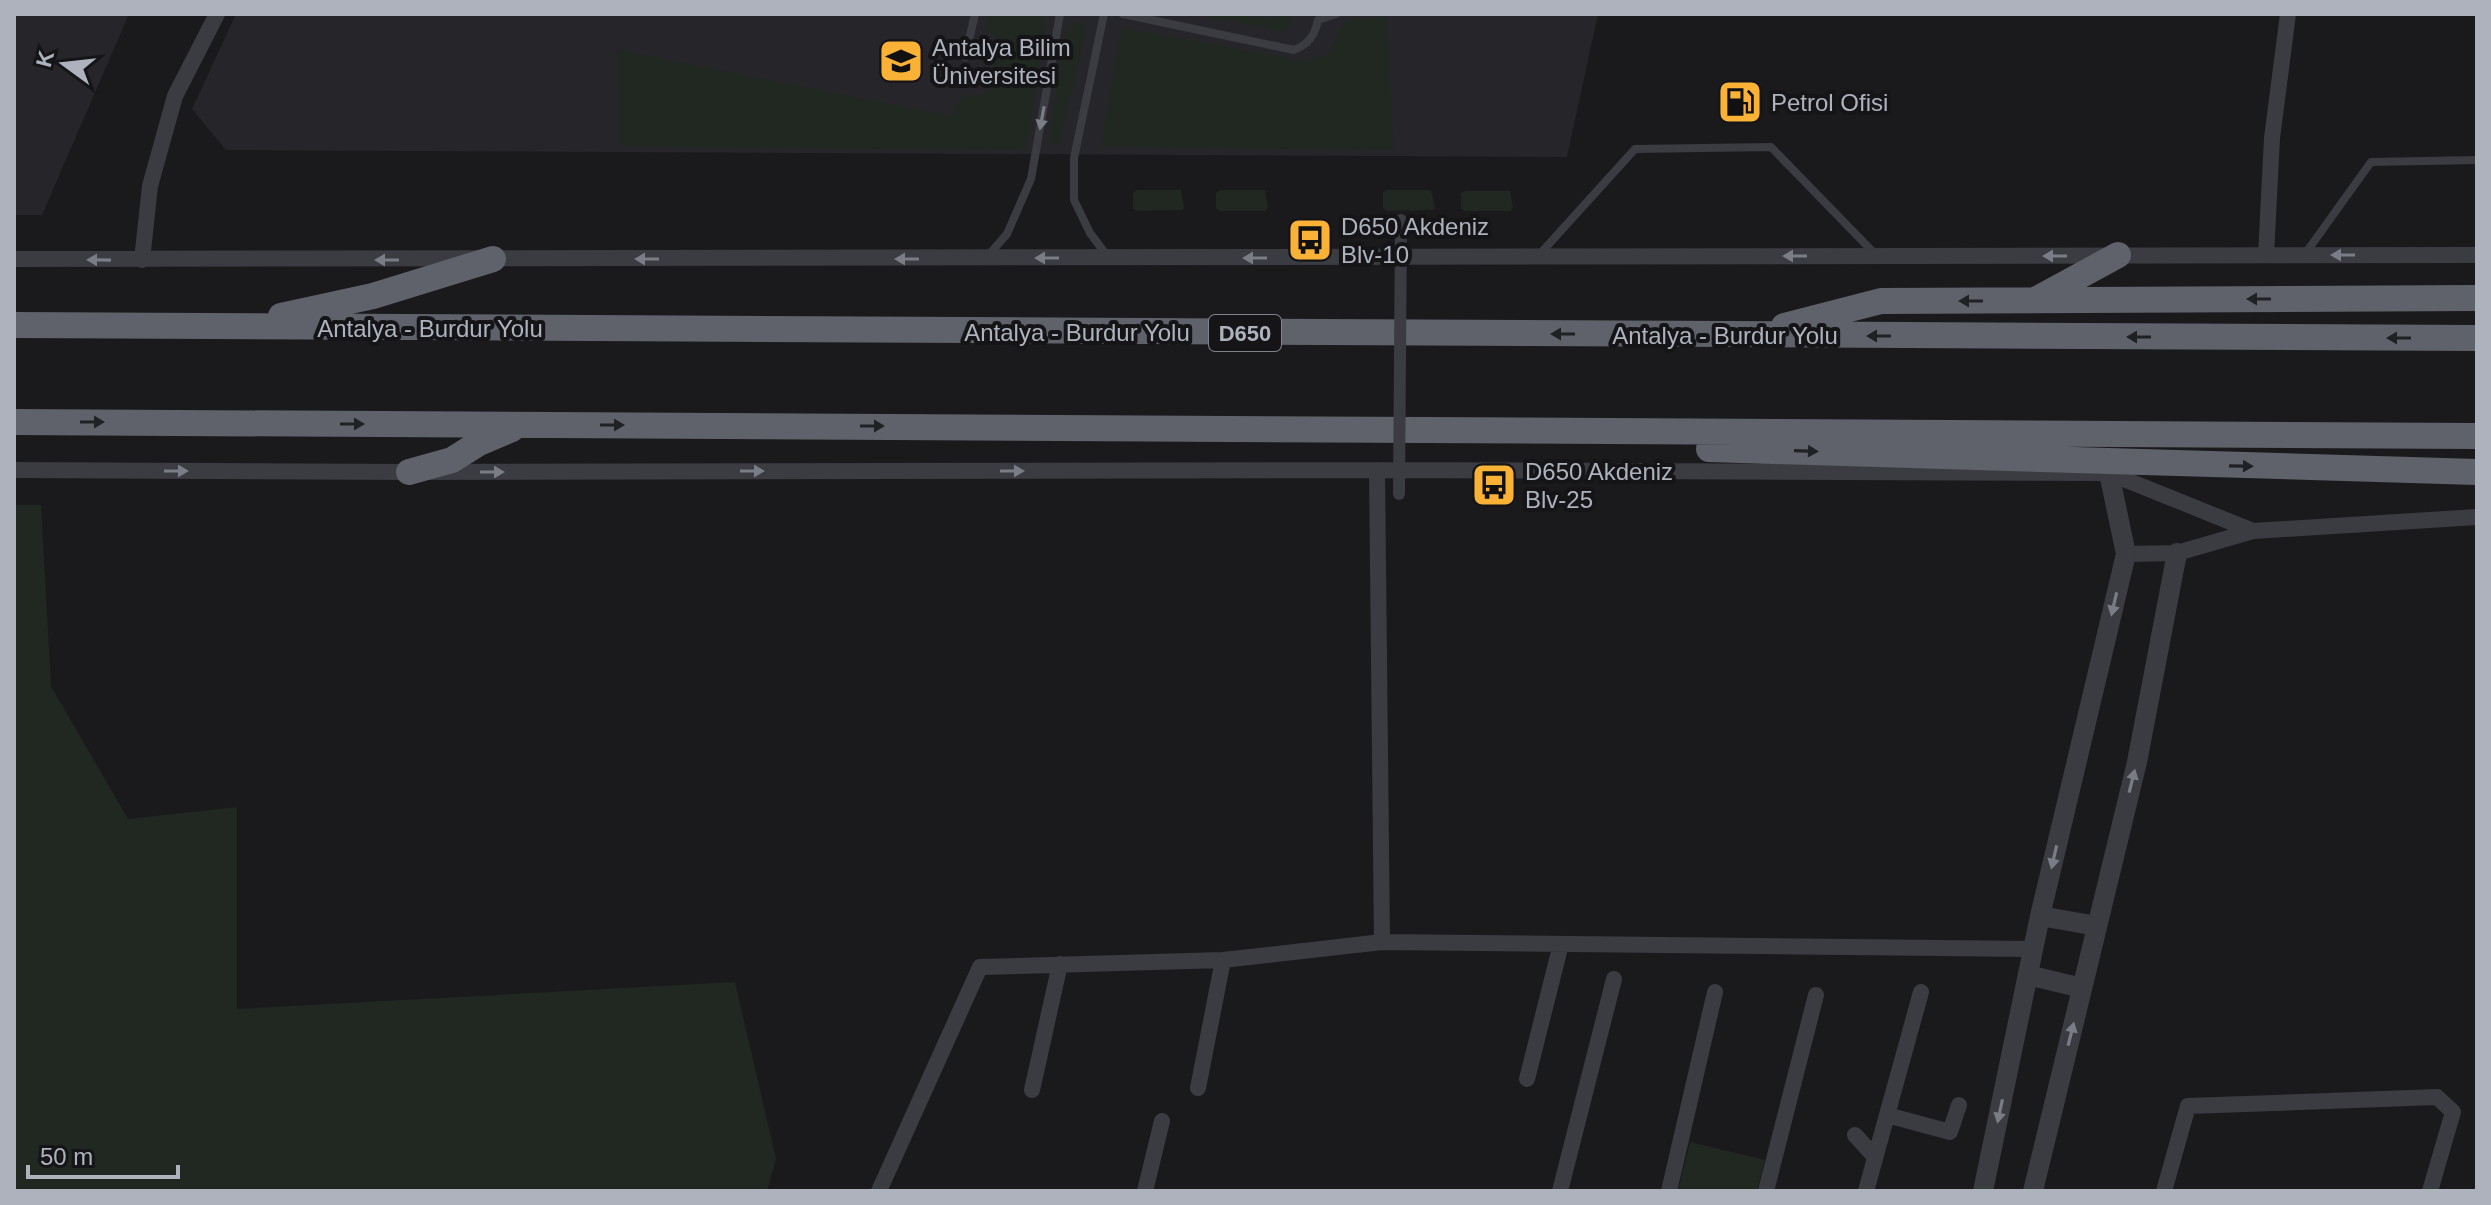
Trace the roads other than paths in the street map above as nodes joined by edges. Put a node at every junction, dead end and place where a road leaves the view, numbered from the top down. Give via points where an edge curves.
1 (217, 14) edge
2 (975, 14) edge
3 (1060, 14) edge
4 (1104, 14) edge
5 (1123, 14) edge
6 (1336, 14) edge
7 (2288, 14) edge
8 (965, 57) dead end
9 (2477, 160) edge
10 (1401, 220) dead end
11 (2118, 255) junction
12 (2266, 255) junction
13 (2305, 255) junction
14 (2477, 255) edge
15 (1878, 256) junction
16 (1537, 257) junction
17 (985, 258) junction
18 (1109, 258) junction
19 (14, 259) edge
20 (493, 259) junction
21 (142, 260) junction
22 (2477, 298) edge
23 (2034, 301) junction
24 (14, 325) edge
25 (232, 327) junction
26 (1746, 335) junction
27 (2477, 338) edge
28 (14, 422) edge
29 (523, 425) junction
30 (1477, 430) junction
31 (2477, 436) edge
32 (14, 470) edge
33 (1377, 470) junction
34 (409, 472) junction
35 (2477, 472) edge
36 (2109, 473) junction
37 (1399, 494) dead end
38 (2477, 517) edge
39 (2253, 531) junction
40 (2177, 553) junction
41 (2126, 554) junction
42 (2040, 916) junction
43 (2097, 926) junction
44 (1382, 942) junction
45 (1561, 944) junction
46 (2033, 949) junction
47 (1223, 960) junction
48 (1060, 964) junction
49 (2028, 975) junction
50 (1614, 979) dead end
51 (2082, 988) junction
52 (1715, 992) dead end
53 (1921, 992) dead end
54 (1816, 995) dead end
55 (1527, 1079) dead end
56 (1198, 1088) dead end
57 (1032, 1090) dead end
58 (1959, 1105) dead end
59 (1887, 1115) junction
60 (1162, 1121) dead end
61 (1855, 1135) dead end
62 (1875, 1157) junction
63 (879, 1191) edge
64 (1145, 1191) edge
65 (1560, 1191) edge
66 (1669, 1191) edge
67 (1766, 1191) edge
68 (1866, 1191) edge
69 (1983, 1191) edge
70 (2033, 1191) edge
71 (2164, 1191) edge
72 (2430, 1191) edge

1 - 21 street via 175,96 150,186
2 - 8 lane
3 -> 17 lane via 1031,179 1007,234
4 - 18 lane via 1074,158 1074,200
5 - 6 lane via 1294,50 1305,46 1318,20
7 - 12 street via 2272,138
9 - 13 lane via 2371,162
10 - 37 street, bridge
11 - 12 street
11 -> 15 street
11 - 23 highway
12 - 13 street
14 -> 13 street
15 -> 16 street
15 - 16 lane via 1771,147 1635,149
16 -> 18 street
18 -> 17 street
17 -> 20 street
21 -> 19 street
20 -> 21 street
20 - 25 highway via 373,296
22 -> 23 highway
23 -> 26 highway via 1881,301
24 - 25 highway, Antalya - Burdur Yolu / D650
26 -> 25 highway, Antalya - Burdur Yolu / D650
27 -> 26 highway, Antalya - Burdur Yolu / D650
28 -> 29 highway
29 -> 30 highway
29 - 34 highway via 452,460
30 - 31 highway
30 -> 35 highway via 1571,444
32 -> 34 street
34 -> 33 street
33 - 36 street
33 - 44 street
36 - 39 street
36 - 41 street
38 - 39 street
39 - 40 street
40 - 41 street
43 -> 40 street via 2137,762
41 -> 42 street
42 - 43 street
42 - 46 street
43 - 51 street
44 - 45 street
44 - 47 street
45 - 46 street
45 - 55 street
46 - 49 street
47 - 48 street
47 - 56 street
48 - 57 street
48 - 63 street via 980,967
49 - 51 street
49 -> 69 street
50 - 65 street
70 -> 51 street
52 - 66 street
53 - 59 street
54 - 67 street
58 - 59 street via 1950,1132
59 - 62 street
60 - 64 street
61 - 62 street
62 - 68 street
71 - 72 street via 2188,1106 2437,1097 2453,1112

